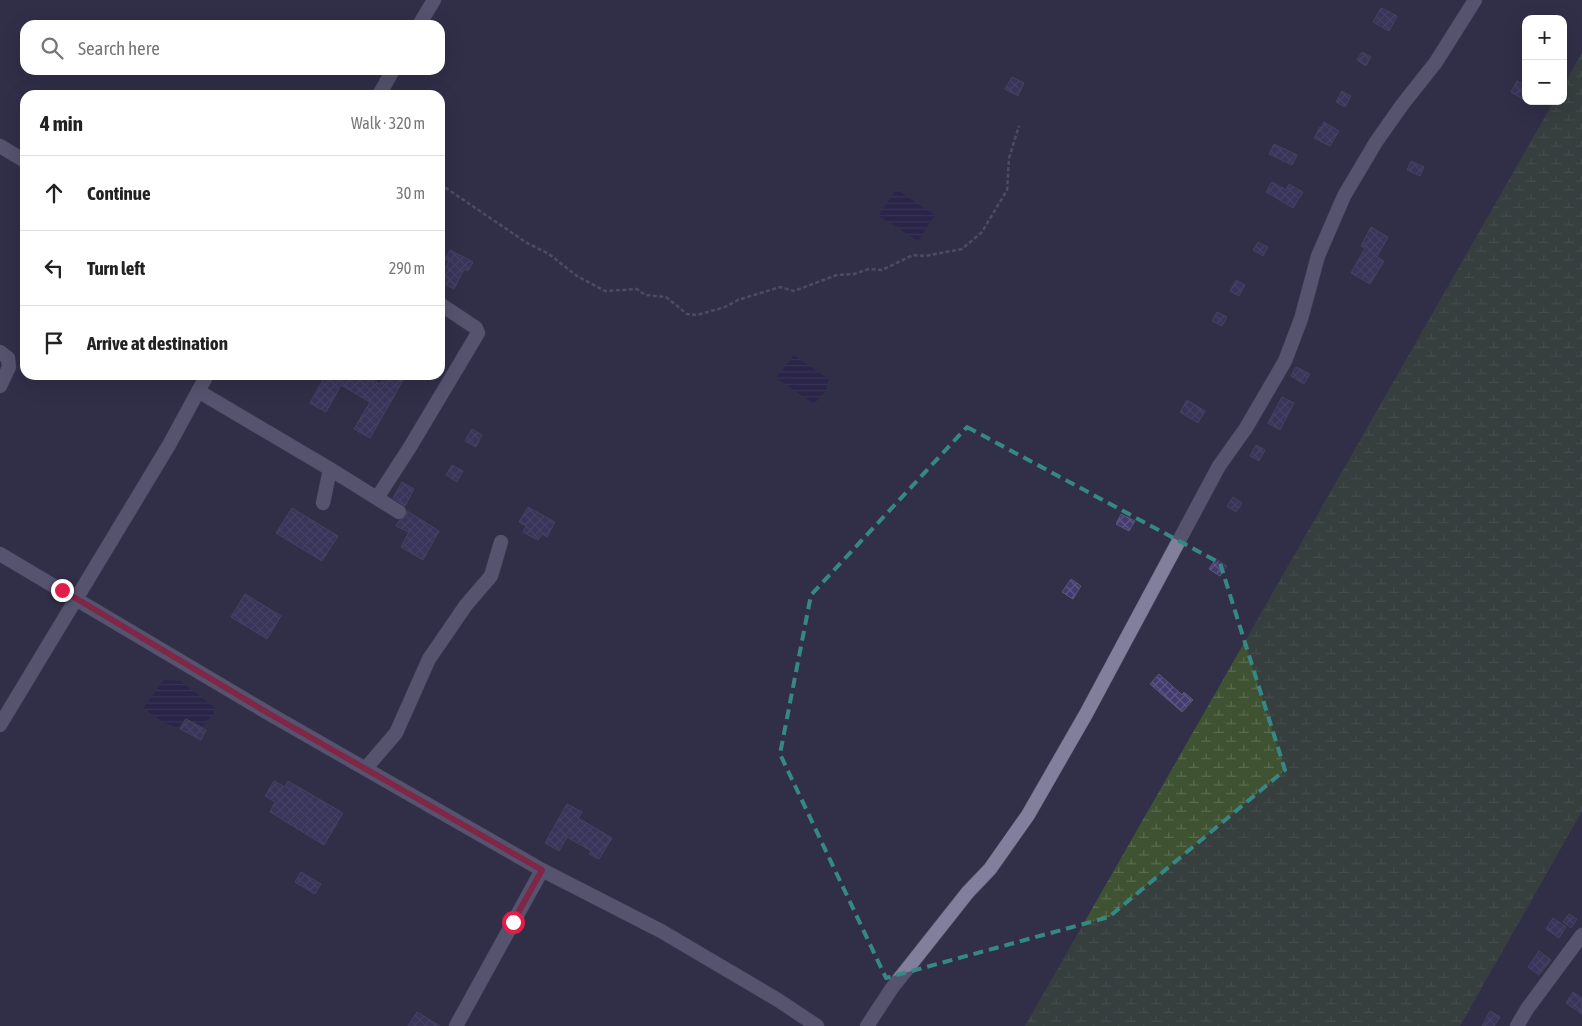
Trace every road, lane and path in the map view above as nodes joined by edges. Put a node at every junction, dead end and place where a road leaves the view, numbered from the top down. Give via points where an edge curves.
1 (434, 0) edge
2 (1475, 0) edge
3 (422, 20) edge
4 (390, 75) edge
5 (382, 90) edge
6 (1018, 126) dead end
7 (0, 146) edge
8 (20, 158) edge
9 (445, 187) edge
10 (445, 307) edge
11 (0, 352) edge
12 (204, 380) edge
13 (0, 386) edge
14 (198, 391) junction
15 (330, 469) junction
16 (378, 498) junction
17 (324, 503) dead end
18 (399, 512) dead end
19 (501, 542) dead end
20 (0, 554) edge
21 (77, 599) junction
22 (0, 726) edge
23 (366, 768) junction
24 (542, 870) junction
25 (1582, 935) edge
26 (456, 1026) edge
27 (816, 1026) edge
28 (867, 1026) edge
29 (1517, 1026) edge

1 - 3 street
2 - 28 street via 1436,62 1376,142 1344,196 1318,256 1301,319 1285,361 1246,428 1219,466 1028,815 990,869 892,988
4 - 5 street
6 - 9 path via 1009,158 1007,190 982,232 962,249 914,255 882,270 837,275 794,291 780,287 697,315 687,314 666,297 645,295 636,289 605,291 577,276 549,254 527,243
7 - 8 street
10 - 16 street via 476,328 478,333
11 - 13 street via 8,358 9,367
12 - 14 street
14 - 15 street
14 - 21 street
15 - 16 street
15 - 17 street
16 - 18 street
19 - 23 street via 490,576 466,604 429,659 396,734
20 - 21 street
21 - 22 street
21 - 23 street
23 - 24 street
24 - 26 street
24 - 27 street via 661,931
25 - 29 street via 1526,1009

